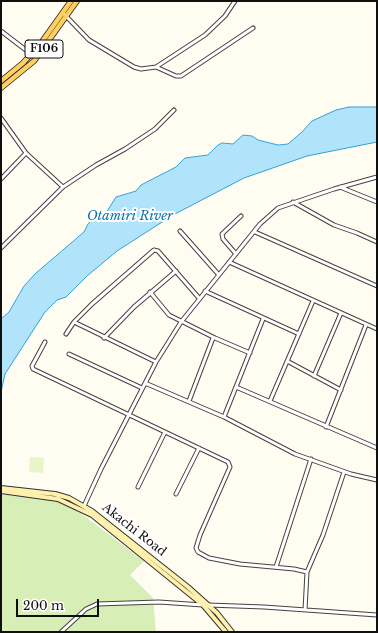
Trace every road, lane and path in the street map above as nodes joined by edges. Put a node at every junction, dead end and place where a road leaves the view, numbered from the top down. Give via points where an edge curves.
1 (71, 1) edge
2 (76, 1) edge
3 (236, 1) edge
4 (65, 14) junction
5 (253, 28) dead end
6 (1, 31) edge
7 (31, 54) junction
8 (156, 67) junction
9 (1, 81) edge
10 (1, 88) edge
11 (174, 110) dead end
12 (1, 118) edge
13 (26, 153) junction
14 (377, 177) edge
15 (1, 180) edge
16 (63, 187) junction
17 (340, 187) junction
18 (293, 202) junction
19 (377, 202) edge
20 (241, 216) dead end
21 (180, 231) dead end
22 (254, 232) junction
23 (377, 242) edge
24 (1, 248) edge
25 (236, 254) junction
26 (229, 262) junction
27 (176, 272) junction
28 (219, 275) junction
29 (377, 286) edge
30 (205, 291) junction
31 (150, 292) junction
32 (199, 298) junction
33 (313, 301) junction
34 (341, 313) junction
35 (264, 319) junction
36 (74, 322) junction
37 (181, 322) junction
38 (366, 325) junction
39 (377, 329) edge
40 (66, 334) dead end
41 (298, 334) junction
42 (104, 338) junction
43 (213, 338) junction
44 (45, 342) dead end
45 (250, 353) junction
46 (69, 354) dead end
47 (287, 361) junction
48 (156, 362) junction
49 (314, 376) junction
50 (145, 382) junction
51 (236, 387) junction
52 (142, 388) junction
53 (341, 390) junction
54 (270, 400) junction
55 (189, 401) junction
56 (129, 415) junction
57 (224, 417) junction
58 (326, 427) junction
59 (165, 432) junction
60 (200, 448) junction
61 (377, 448) edge
62 (311, 459) junction
63 (344, 472) junction
64 (377, 480) edge
65 (138, 487) dead end
66 (1, 488) edge
67 (1, 492) edge
68 (176, 494) dead end
69 (84, 506) junction
70 (276, 567) junction
71 (307, 572) junction
72 (203, 604) junction
73 (209, 605) junction
74 (305, 610) junction
75 (377, 615) edge
76 (61, 632) edge
77 (226, 632) edge
78 (232, 632) edge

1 - 4 main road, F106
2 - 4 main road, F106
3 - 8 street via 210,31
4 - 7 main road, F106
4 - 8 street via 89,40 134,67
4 - 10 main road, F106 via 34,61
5 - 8 street via 181,76
6 - 7 street
7 - 9 main road, F106
11 - 16 street via 155,129 125,150
12 - 13 street
13 - 15 street
13 - 16 street
14 - 17 street
16 - 24 street
17 - 18 street
17 - 19 street
18 - 22 street via 278,208
18 - 23 street via 334,225
20 - 25 street via 222,234 223,239
21 - 28 street
22 - 25 street
22 - 29 street
25 - 26 street
26 - 28 street
26 - 33 street
27 - 31 street
27 - 32 street
27 - 36 street via 158,251 154,250
28 - 30 street
30 - 32 street
30 - 35 street
31 - 37 street via 169,315
31 - 42 street
32 - 37 street
33 - 34 street
33 - 41 street
34 - 38 street
34 - 49 street
35 - 41 street
35 - 45 street
36 - 40 street
36 - 42 street
37 - 43 street
37 - 48 street
38 - 39 street
38 - 53 street
41 - 47 street
42 - 48 street
43 - 45 street
43 - 55 street
44 - 56 street via 32,366 33,369
45 - 51 street
46 - 52 street
47 - 49 street
47 - 54 street
48 - 50 street
49 - 53 street
50 - 52 street
50 - 55 street
51 - 54 street
51 - 57 street
52 - 56 street
53 - 58 street
54 - 58 street
55 - 57 street
56 - 59 street
56 - 69 street
57 - 62 street via 273,443
58 - 61 street
59 - 60 street
59 - 65 street
60 - 68 street
60 - 70 street via 228,462 230,467 200,535 196,548 198,552 209,558
62 - 63 street
62 - 70 street
63 - 64 street
63 - 71 street
66 - 69 main road, Akachi Road via 55,494
67 - 72 main road, Akachi Road via 58,499 82,509
69 - 73 main road, Akachi Road via 130,539
70 - 71 street
71 - 74 street
72 - 73 street
72 - 76 street via 97,604 86,609
72 - 77 main road, Akachi Road
73 - 74 street
73 - 78 main road, Akachi Road
74 - 75 street

